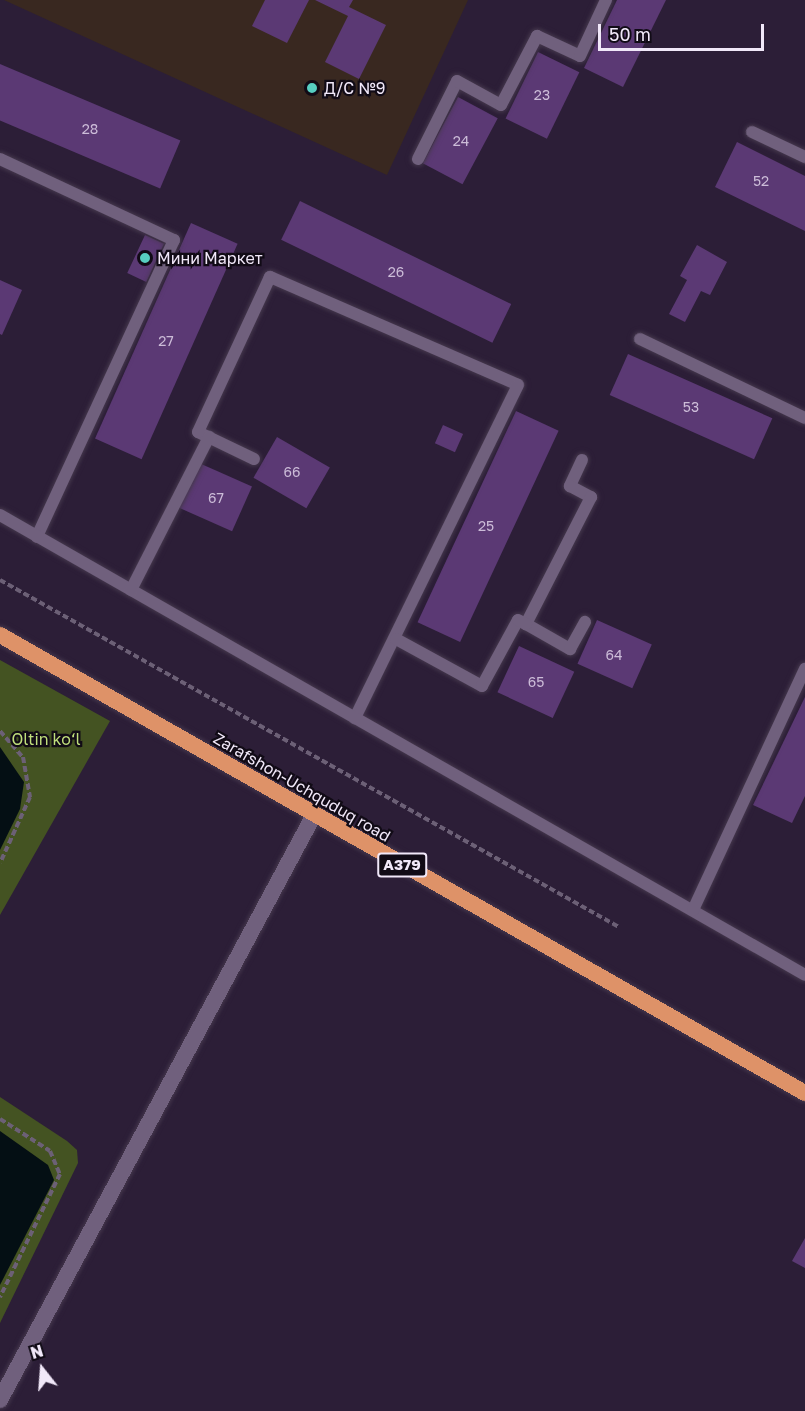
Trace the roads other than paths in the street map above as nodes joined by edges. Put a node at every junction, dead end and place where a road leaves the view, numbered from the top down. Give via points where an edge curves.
1 (606, 0) edge
2 (752, 132) dead end
3 (805, 157) edge
4 (0, 159) edge
5 (418, 159) dead end
6 (640, 339) dead end
7 (805, 418) edge
8 (209, 438) junction
9 (254, 459) dead end
10 (582, 460) dead end
11 (0, 515) edge
12 (37, 537) junction
13 (131, 590) junction
14 (585, 622) dead end
15 (526, 624) junction
16 (0, 635) edge
17 (396, 639) junction
18 (805, 669) edge
19 (355, 718) junction
20 (314, 815) junction
21 (693, 910) junction
22 (805, 975) edge
23 (805, 1093) edge
24 (0, 1400) edge

1 - 5 lane via 580,56 537,36 501,105 457,81
2 - 3 lane
4 - 12 lane via 174,240
6 - 7 lane
8 - 9 lane
8 - 13 lane
8 - 17 lane via 198,432 270,277 518,385
10 - 15 lane via 570,486 591,497
11 - 12 lane
12 - 13 lane
13 - 19 lane
14 - 15 lane via 570,649
15 - 17 lane via 518,620 482,686
16 - 20 highway, Zarafshon-Uchquduq road / A379
17 - 19 lane
18 - 21 lane
19 - 21 lane
20 - 23 highway, Zarafshon-Uchquduq road / A379
20 - 24 street
21 - 22 lane

